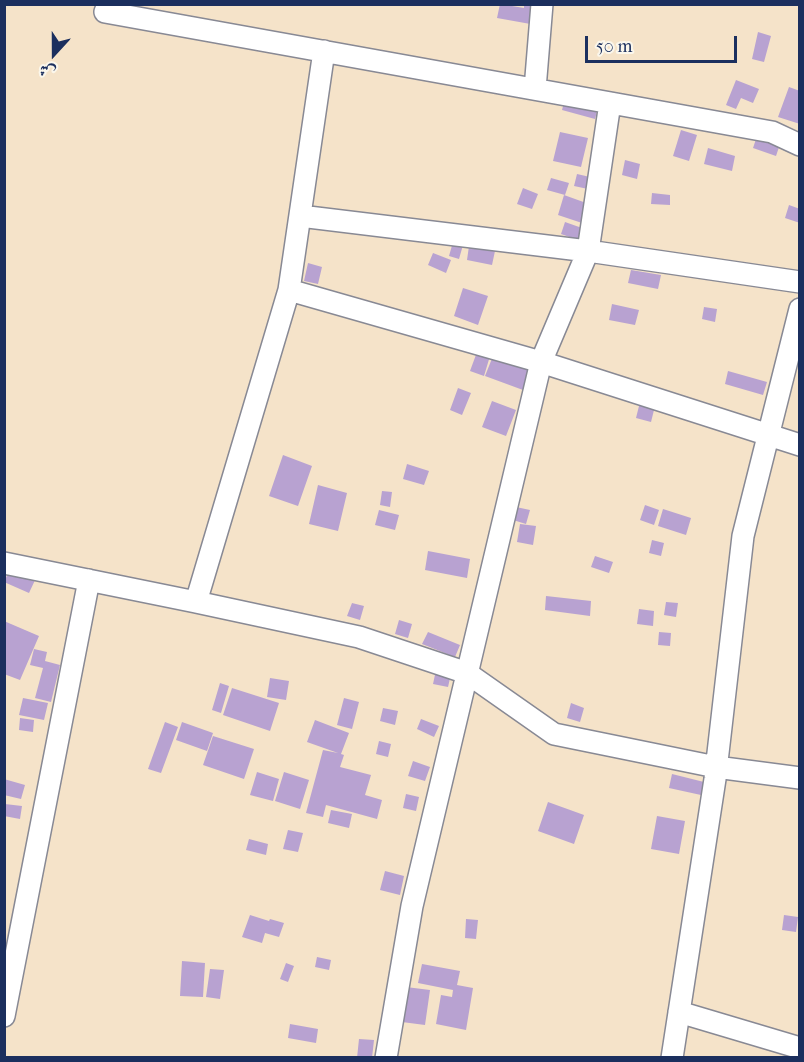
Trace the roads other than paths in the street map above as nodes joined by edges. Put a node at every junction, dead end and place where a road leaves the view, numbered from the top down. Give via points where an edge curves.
1 (108, 4) edge
2 (542, 4) edge
3 (324, 51) junction
4 (535, 89) junction
5 (610, 103) junction
6 (800, 145) edge
7 (300, 216) junction
8 (588, 251) junction
9 (800, 282) edge
10 (289, 290) junction
11 (800, 309) edge
12 (541, 362) junction
13 (768, 435) junction
14 (800, 445) edge
15 (4, 563) edge
16 (89, 580) junction
17 (196, 602) junction
18 (467, 673) junction
19 (716, 767) junction
20 (800, 778) edge
21 (6, 1005) edge
22 (679, 1012) junction
23 (800, 1048) edge
24 (386, 1058) edge
25 (672, 1058) edge

1 - 3 street via 105,12
2 - 4 street
3 - 4 street
3 - 7 street
4 - 5 street
5 - 6 street via 772,132
5 - 8 street
7 - 8 street
7 - 10 street
8 - 9 street
8 - 12 street
10 - 12 street
10 - 17 street
11 - 13 street
12 - 13 street
12 - 18 street
13 - 14 street
13 - 19 street via 743,536
15 - 16 street
16 - 17 street
16 - 21 street
17 - 18 street via 359,637
18 - 19 street via 554,734
18 - 24 street via 412,906
19 - 20 street
19 - 22 street
22 - 23 street
22 - 25 street

